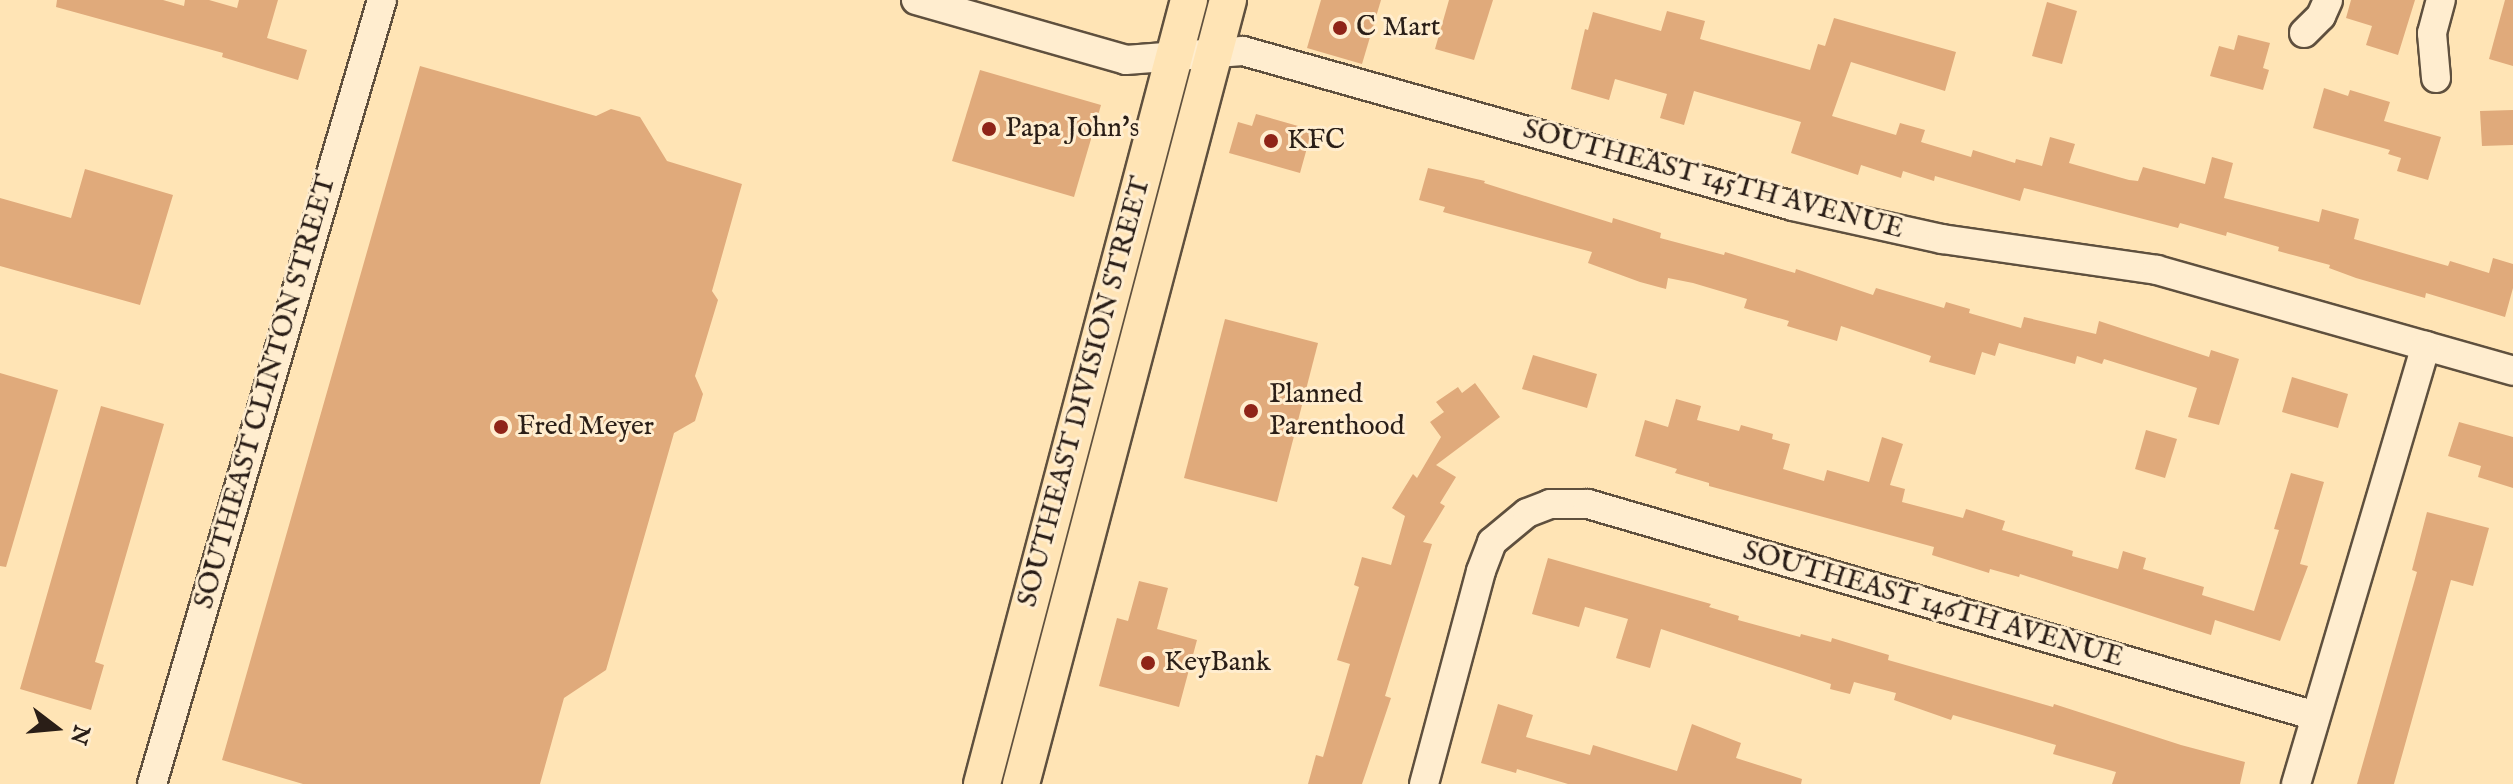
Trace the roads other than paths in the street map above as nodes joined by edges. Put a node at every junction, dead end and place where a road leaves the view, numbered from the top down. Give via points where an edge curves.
1 (382, 0) edge
2 (916, 0) edge
3 (1189, 0) edge
4 (1228, 0) edge
5 (2328, 0) edge
6 (2441, 0) edge
7 (2304, 33) dead end
8 (1214, 53) junction
9 (1173, 58) junction
10 (2436, 78) dead end
11 (2426, 346) junction
12 (2513, 371) edge
13 (2316, 716) junction
14 (152, 784) edge
15 (982, 784) edge
16 (1021, 784) edge
17 (1424, 784) edge
18 (2296, 784) edge

1 - 14 street, SOUTHEAST CLINTON STREET
2 - 9 street, SOUTHEAST 145TH AVENUE via 1126,60
3 - 9 main road, SOUTHEAST DIVISION STREET
4 - 8 main road, SOUTHEAST DIVISION STREET
5 - 7 street
6 - 10 street via 2432,33
8 - 9 street, SOUTHEAST 145TH AVENUE
8 - 11 street, SOUTHEAST 145TH AVENUE via 1243,51 1871,226 2157,270
8 - 16 main road, SOUTHEAST DIVISION STREET
9 - 15 main road, SOUTHEAST DIVISION STREET
11 - 12 street, SOUTHEAST 145TH AVENUE
11 - 13 street
13 - 17 street, SOUTHEAST 146TH AVENUE via 1588,504 1550,504 1527,513 1492,542
13 - 18 street

